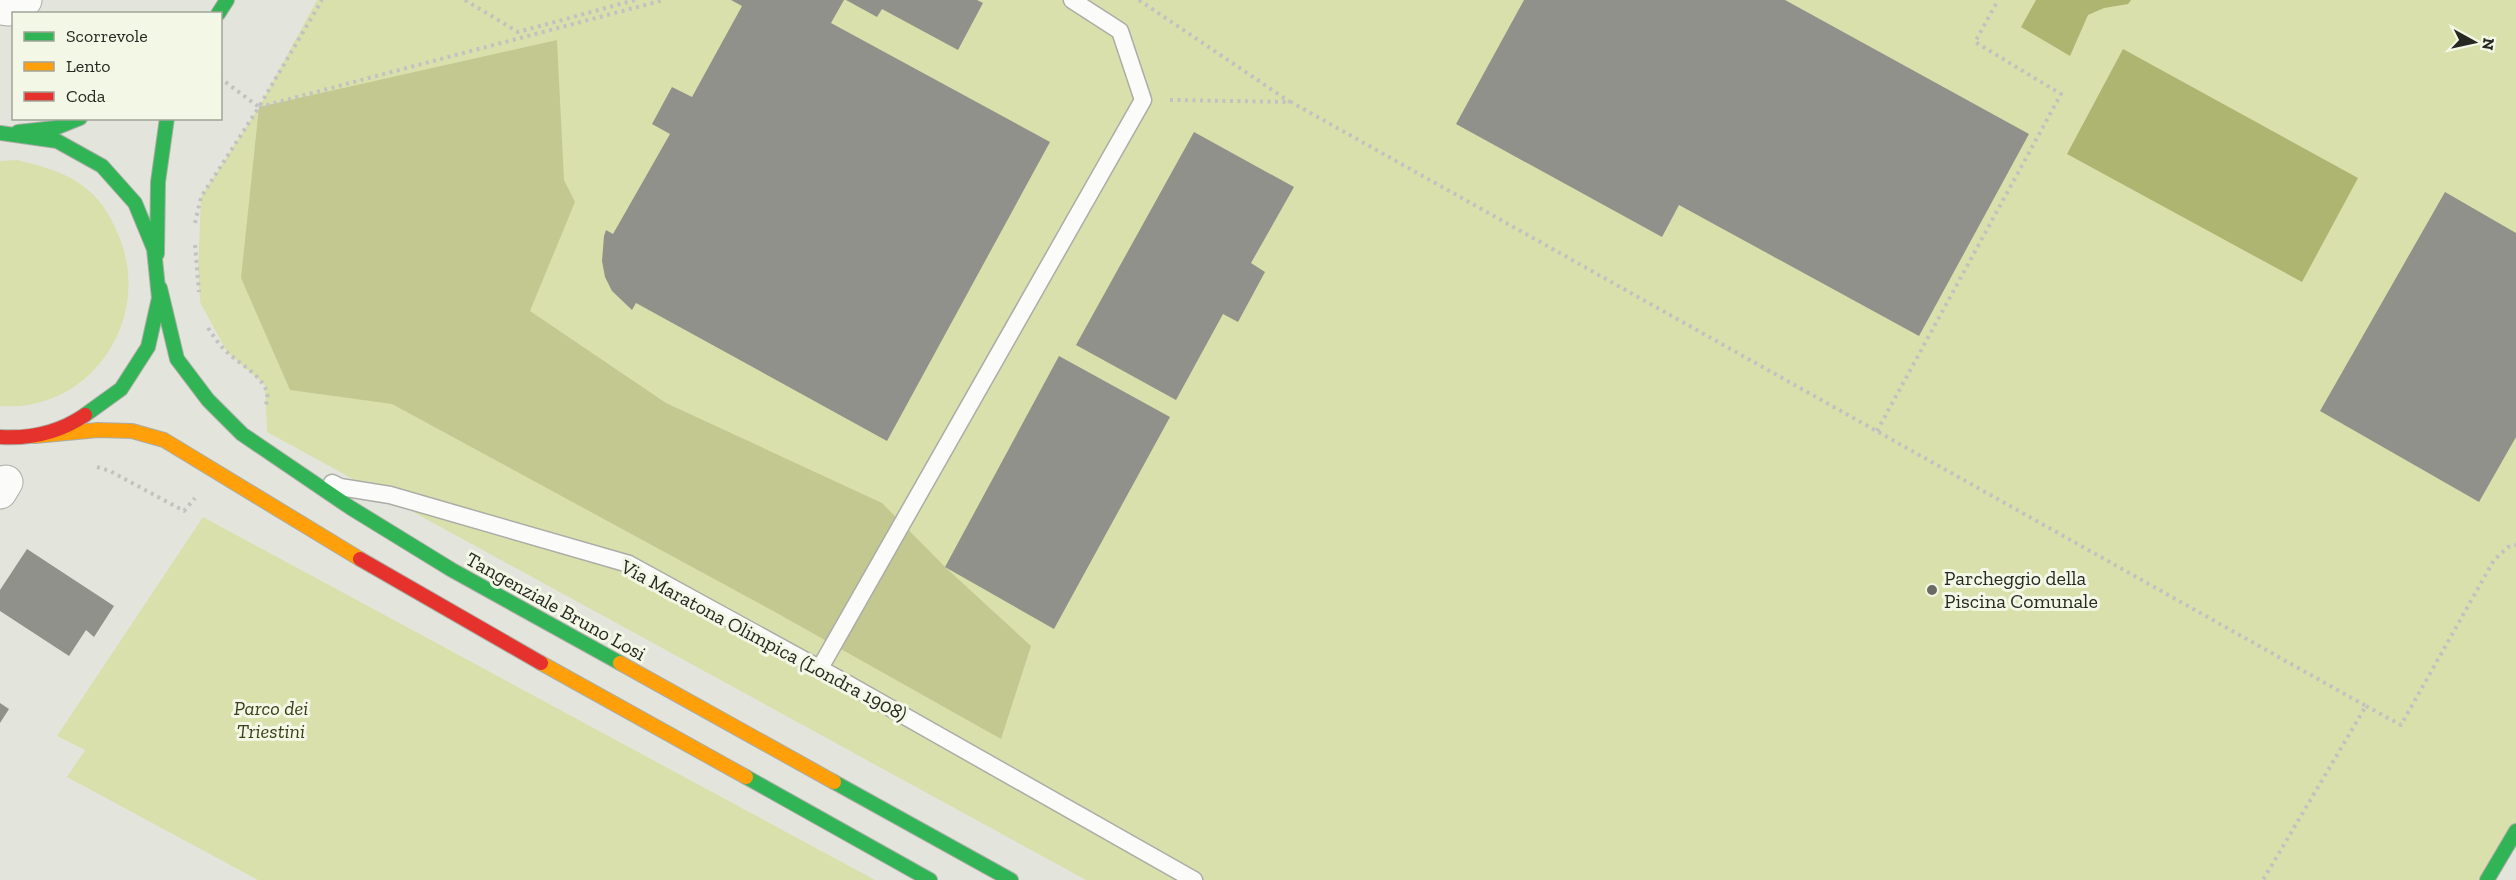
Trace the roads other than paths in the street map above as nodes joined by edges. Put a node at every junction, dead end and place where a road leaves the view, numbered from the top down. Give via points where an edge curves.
1 (25, 0) edge
2 (1072, 0) edge
3 (0, 8) edge
4 (75, 120) edge
5 (167, 120) edge
6 (18, 132) junction
7 (0, 133) edge
8 (157, 255) junction
9 (160, 288) junction
10 (35, 436) junction
11 (2, 438) edge
12 (273, 454) junction
13 (820, 669) junction
14 (2516, 831) edge
15 (930, 880) edge
16 (1011, 880) edge
17 (1194, 880) edge
18 (2487, 880) edge

1 - 3 street via 9,9
2 - 13 lane via 1120,31 1143,100
4 - 6 main road via 55,128
5 - 8 main road via 158,182
6 - 7 main road, Tangenziale Bruno Losi
6 - 8 main road, Tangenziale Bruno Losi via 65,143 111,172 146,219
8 - 9 main road, Tangenziale Bruno Losi
9 - 10 main road, Tangenziale Bruno Losi via 150,341 130,377 111,398 84,418
9 - 12 main road, Tangenziale Bruno Losi via 177,359 208,400 242,434
10 - 11 main road, Tangenziale Bruno Losi
10 - 15 main road, Tangenziale Bruno Losi via 132,431 164,440 411,590
12 - 13 lane, Via Maratona Olimpica (Londra 1908) via 340,487 390,495 629,564
12 - 16 main road, Tangenziale Bruno Losi via 452,570
13 - 17 lane, Via Maratona Olimpica (Londra 1908)
14 - 18 main road

